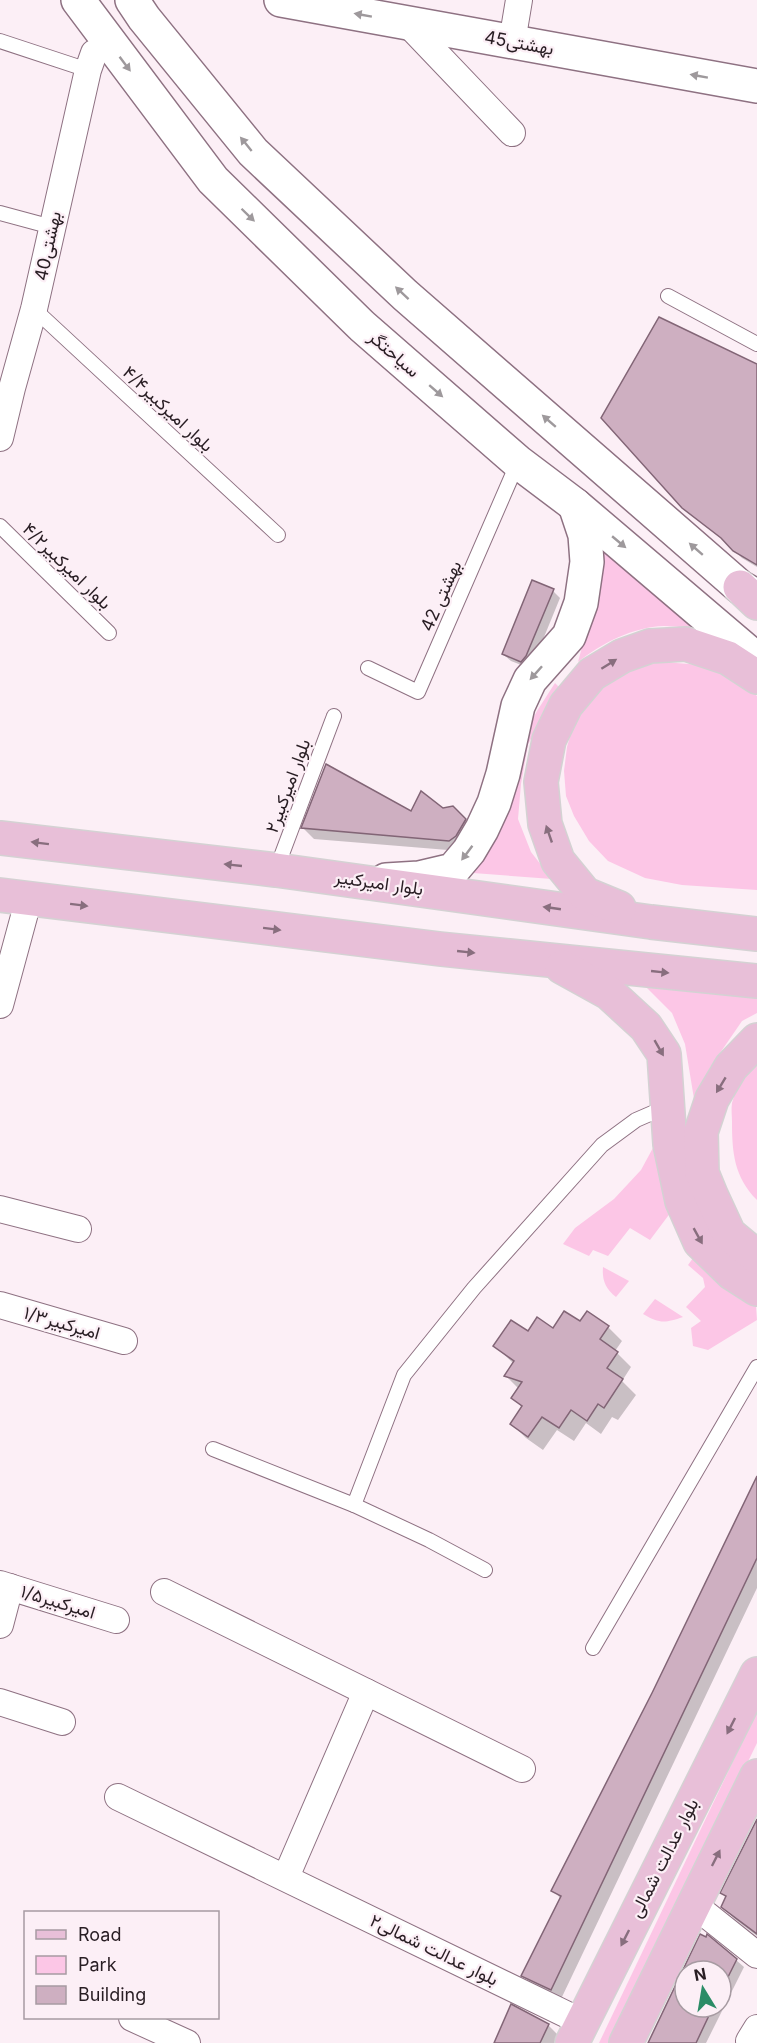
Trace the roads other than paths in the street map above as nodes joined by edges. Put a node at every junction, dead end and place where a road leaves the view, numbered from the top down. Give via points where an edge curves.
1 (78, 0) edge
2 (132, 0) edge
3 (281, 0) edge
4 (519, 0) edge
5 (407, 23) junction
6 (0, 41) edge
7 (512, 42) junction
8 (91, 61) joint
9 (757, 86) edge
10 (512, 133) dead end
11 (0, 213) edge
12 (52, 227) junction
13 (668, 296) dead end
14 (34, 309) junction
15 (757, 344) edge
16 (6, 386) edge
17 (0, 438) edge
18 (518, 462) junction
19 (576, 505) junction
20 (0, 526) edge
21 (278, 535) dead end
22 (751, 596) edge
23 (109, 633) dead end
24 (757, 660) edge
25 (368, 668) dead end
26 (757, 677) edge
27 (334, 716) dead end
28 (0, 838) edge
29 (276, 870) junction
30 (364, 881) junction
31 (15, 897) edge
32 (651, 922) junction
33 (757, 934) edge
34 (550, 961) junction
35 (757, 981) edge
36 (0, 1005) edge
37 (757, 1040) edge
38 (668, 1106) junction
39 (0, 1209) edge
40 (78, 1230) dead end
41 (757, 1257) edge
42 (757, 1289) edge
43 (0, 1305) edge
44 (124, 1341) dead end
45 (757, 1367) edge
46 (213, 1449) dead end
47 (354, 1505) junction
48 (484, 1570) dead end
49 (5, 1586) edge
50 (164, 1592) dead end
51 (116, 1620) dead end
52 (0, 1625) edge
53 (593, 1648) dead end
54 (757, 1674) edge
55 (366, 1692) junction
56 (0, 1702) edge
57 (62, 1722) dead end
58 (522, 1769) dead end
59 (757, 1776) edge
60 (118, 1797) dead end
61 (286, 1877) junction
62 (693, 1904) junction
63 (757, 1955) edge
64 (134, 2019) edge
65 (577, 2033) edge
66 (187, 2043) edge
67 (626, 2043) edge

1 -> 18 main road, سیاحتگر via 213,180 362,326
22 -> 2 main road via 405,295 253,152
5 -> 3 main road, بهشتی45
4 - 7 street
5 - 7 main road, بهشتی45
5 - 10 street
6 - 8 lane
9 -> 7 main road, بهشتی45
8 - 12 street, 40بهشتی
11 - 12 lane
12 - 14 street, 40بهشتی
13 - 15 lane
14 - 16 street, 40بهشتی
14 - 21 lane, بلوار امیرکبیر۴/۴
16 - 17 street, 40بهشتی
18 - 19 main road, سیاحتگر
18 - 25 lane, 42 بهشتی via 418,692
19 -> 24 main road, سیاحتگر
19 -> 30 main road via 585,534 587,562 581,603 569,636 530,680 518,706 503,774 482,829 453,870 419,878
20 - 23 lane, بلوار امیرکبیر۴/۲
32 -> 26 main road via 585,894 558,861 545,824 541,782 549,740 566,705 592,674 622,656 650,646 686,644 728,658
27 - 29 lane, ۲بلوار امیرکبیر
29 -> 28 main road, بلوار امیرکبیر
29 - 30 main road, بلوار امیرکبیر
32 -> 30 main road, بلوار امیرکبیر
31 -> 34 main road
31 - 36 street
32 - 33 main road, بلوار امیرکبیر
34 -> 35 main road
34 -> 38 main road via 609,993 646,1027 664,1054
37 -> 41 main road via 731,1067 712,1099 701,1132 702,1173 711,1195 729,1234
38 -> 42 main road via 670,1144 682,1201 700,1242 732,1273
38 - 47 lane via 636,1120 602,1145 474,1288 404,1375
39 - 40 street
43 - 44 street, امیرکبیر۱/۳
45 - 53 lane
46 - 47 lane
47 - 48 lane
49 - 51 street, امیرکبیر۱/۵
49 - 52 street
50 - 55 street
54 -> 65 main road, بلوار عدالت شمالی
55 - 58 street
55 - 61 street
56 - 57 street
62 -> 59 main road
60 - 61 street, بلوار عدالت شمالی۲
61 - 65 street, بلوار عدالت شمالی۲
62 - 63 street
62 - 67 main road
64 - 66 street

